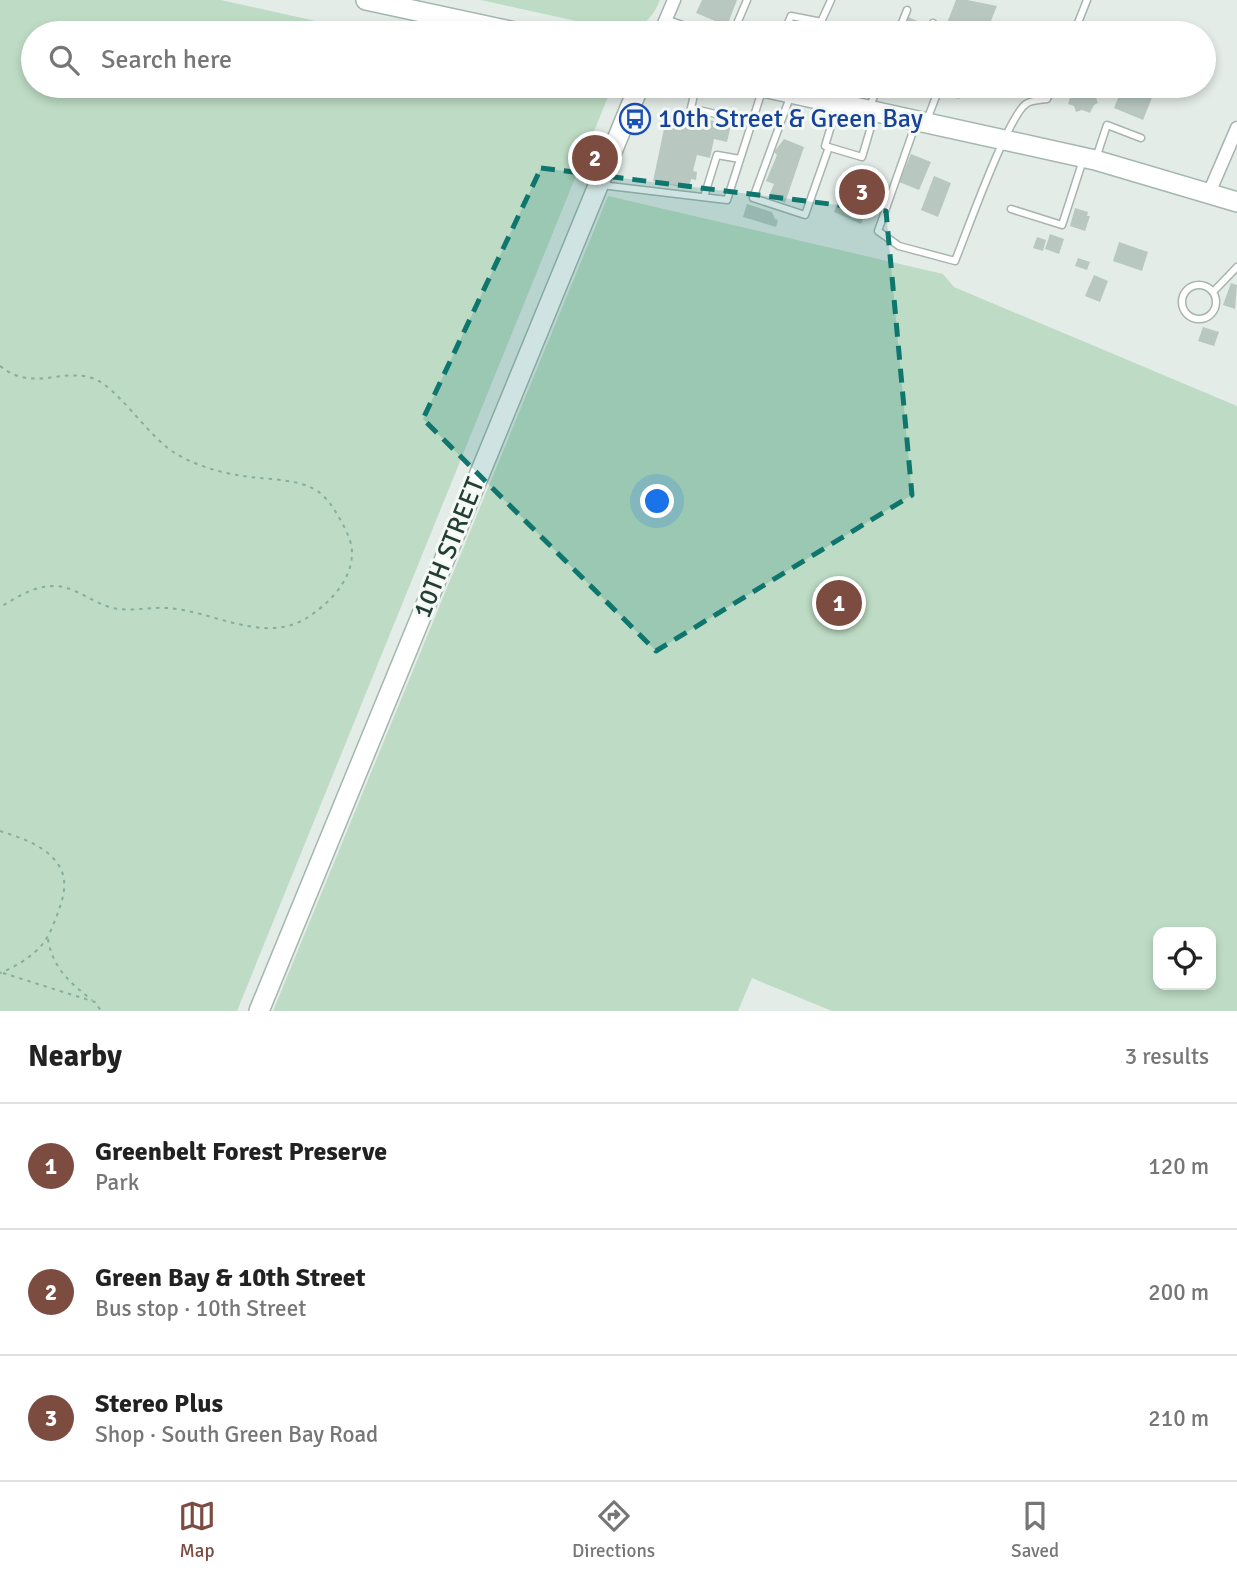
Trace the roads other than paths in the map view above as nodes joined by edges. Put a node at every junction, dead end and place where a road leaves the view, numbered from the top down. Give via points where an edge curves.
1 (366, 0) edge
2 (674, 0) edge
3 (747, 0) edge
4 (831, 0) edge
5 (1087, 0) edge
6 (907, 10) dead end
7 (665, 19) joint
8 (463, 21) edge
9 (671, 21) edge
10 (738, 21) edge
11 (789, 21) edge
12 (817, 21) edge
13 (822, 21) edge
14 (903, 21) edge
15 (1079, 21) edge
16 (634, 98) edge
17 (693, 98) edge
18 (759, 98) edge
19 (789, 98) edge
20 (820, 98) edge
21 (875, 98) edge
22 (934, 98) edge
23 (1047, 98) edge
24 (838, 104) junction
25 (872, 111) junction
26 (921, 122) junction
27 (752, 123) junction
28 (1237, 128) edge
29 (1142, 138) dead end
30 (1004, 140) junction
31 (829, 147) junction
32 (740, 159) junction
33 (1089, 159) junction
34 (599, 184) junction
35 (1209, 193) junction
36 (704, 197) junction
37 (1237, 202) edge
38 (1011, 209) dead end
39 (1237, 267) edge
40 (1213, 292) junction
41 (259, 1011) edge

1 - 8 street
2 - 7 street
3 - 10 lane
4 - 13 lane
5 - 15 lane
6 - 14 lane
7 - 9 lane
11 - 12 lane via 791,16
16 - 34 street, 10TH STREET
17 - 27 lane via 691,108
18 - 27 lane
19 - 31 lane via 752,198 805,215
20 - 24 street
21 - 25 lane
22 - 26 lane
23 - 30 lane via 1027,102
24 - 25 street
24 - 31 lane via 825,146
25 - 26 street
25 - 31 lane via 862,157
26 - 30 street
26 - 30 lane via 878,231 899,246 956,261
27 - 32 lane
28 - 35 street
29 - 33 lane via 1107,125
30 - 33 street
32 - 36 lane via 727,200
32 - 36 lane via 717,155
33 - 35 street
33 - 38 lane via 1062,225
34 - 36 lane
34 - 41 street, 10TH STREET
35 - 37 street
39 - 40 lane
40 - 40 lane via 1215,307 1209,316 1199,319 1185,311 1182,300 1187,289 1204,285

